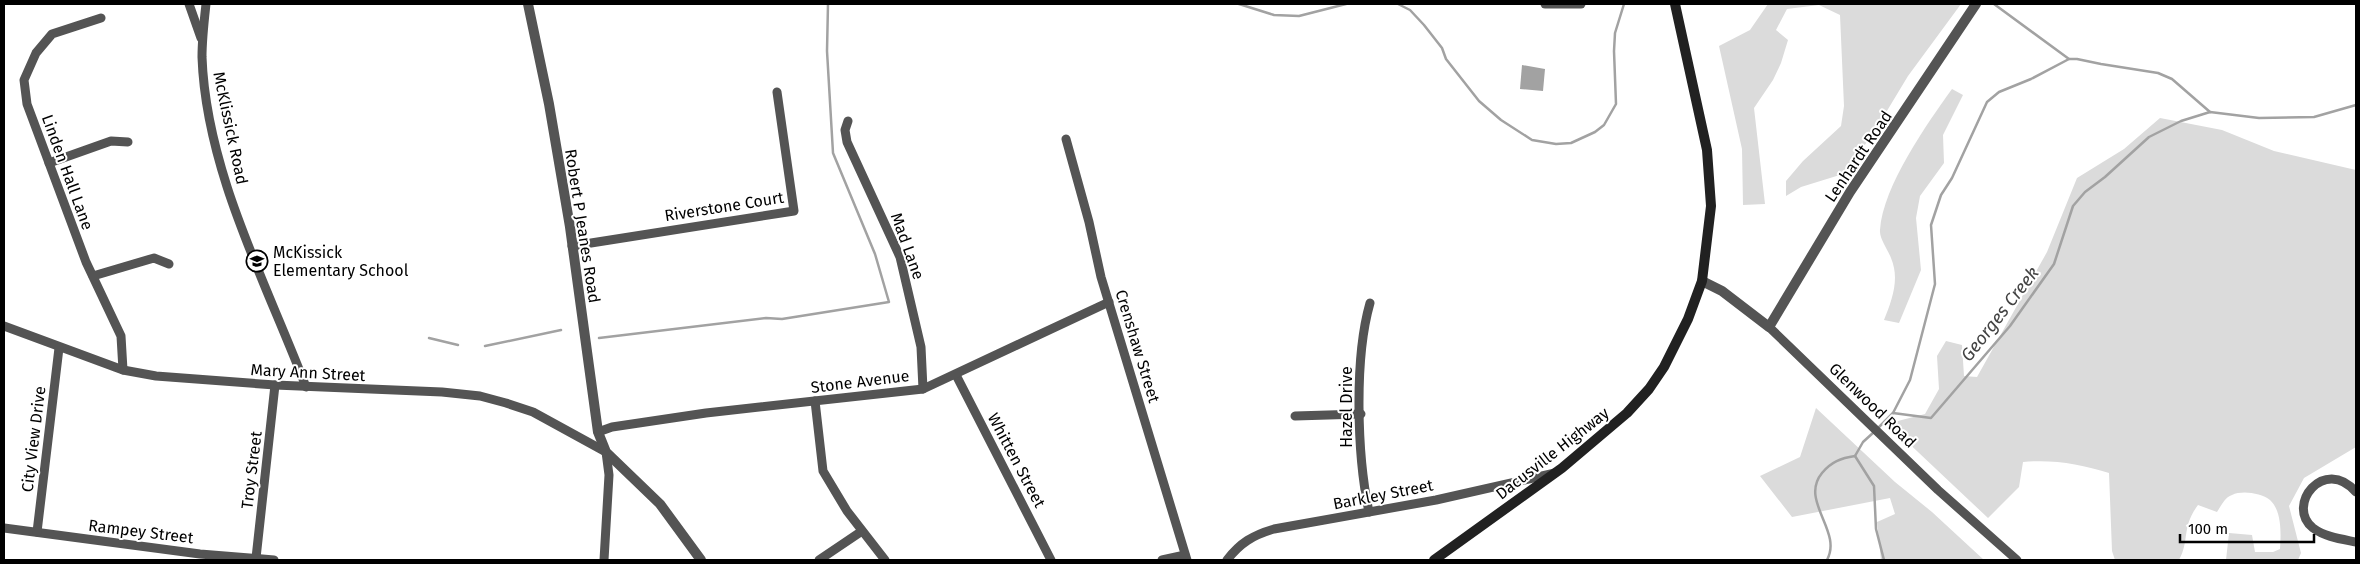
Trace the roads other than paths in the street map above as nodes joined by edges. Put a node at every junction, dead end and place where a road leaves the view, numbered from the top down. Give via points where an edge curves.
1 (189, 4) edge
2 (206, 4) edge
3 (528, 4) edge
4 (1545, 4) edge
5 (1581, 4) edge
6 (1674, 4) edge
7 (1976, 4) edge
8 (101, 18) dead end
9 (202, 40) junction
10 (777, 92) dead end
11 (848, 121) dead end
12 (1066, 139) dead end
13 (128, 142) dead end
14 (49, 163) junction
15 (572, 246) junction
16 (169, 264) dead end
17 (93, 276) junction
18 (1702, 280) junction
19 (1109, 302) junction
20 (1370, 303) dead end
21 (4, 326) edge
22 (1769, 327) junction
23 (59, 348) junction
24 (124, 370) junction
25 (956, 375) junction
26 (275, 385) junction
27 (306, 387) junction
28 (923, 389) junction
29 (815, 401) junction
30 (1361, 414) junction
31 (1295, 416) dead end
32 (598, 432) junction
33 (606, 452) junction
34 (1554, 473) junction
35 (2356, 492) edge
36 (1370, 512) junction
37 (4, 528) edge
38 (862, 531) junction
39 (37, 532) junction
40 (2356, 542) edge
41 (256, 558) junction
42 (1186, 558) edge
43 (274, 560) edge
44 (604, 560) edge
45 (701, 560) edge
46 (819, 560) edge
47 (885, 560) edge
48 (1051, 560) edge
49 (1162, 560) edge
50 (1227, 560) edge
51 (1434, 560) edge
52 (2017, 560) edge

1 - 9 street, McKlissick Road
2 - 9 street, McKlissick Road
3 - 15 street, Robert P Jeanes Road via 549,104
4 - 5 street
6 - 18 main road, Dacusville Highway via 1707,150 1711,206
7 - 22 street, Lenhardt Road via 1850,192
8 - 14 street, Linden Hall Lane via 52,34 36,53 24,80 27,104
9 - 27 street, McKlissick Road via 208,108 220,163
10 - 15 street, Riverstone Court via 794,210
11 - 28 street, Mad Lane via 847,142 900,256 921,347
12 - 19 street, Crenshaw Street
13 - 14 street via 111,142
14 - 17 street, Linden Hall Lane
15 - 32 street, Robert P Jeanes Road
16 - 17 street via 154,258
17 - 24 street, Linden Hall Lane via 121,336
18 - 22 street, Glenwood Road
18 - 34 main road, Dacusville Highway via 1688,319 1664,367 1648,389 1628,413
19 - 25 street, Stone Avenue
19 - 42 street, Crenshaw Street
20 - 30 street, Hazel Drive via 1361,359
21 - 23 street, Mary Ann Street
22 - 52 street, Glenwood Road via 1938,490
23 - 24 street, Mary Ann Street
23 - 39 street, City View Drive
24 - 26 street, Mary Ann Street via 156,376
25 - 28 street, Stone Avenue
25 - 48 street, Whitten Street
26 - 27 street, Mary Ann Street
26 - 41 street, Troy Street
27 - 33 street, Mary Ann Street via 480,396 534,412
28 - 29 street, Stone Avenue
29 - 32 street, Stone Avenue via 706,413
29 - 38 street via 824,471
30 - 31 street
30 - 36 street, Hazel Drive via 1362,463
32 - 33 street, Robert P Jeanes Road
33 - 44 street via 609,475
33 - 45 street via 660,504
34 - 36 street, Barkley Street
34 - 51 main road, Dacusville Highway
35 - 40 street via 2341,481 2320,480 2307,494 2304,516 2311,527 2327,536
36 - 50 street, Barkley Street via 1256,534 1238,546
37 - 39 street, Rampey Street
38 - 46 street
38 - 47 street
39 - 41 street, Rampey Street
41 - 43 street, Rampey Street
42 - 49 street

